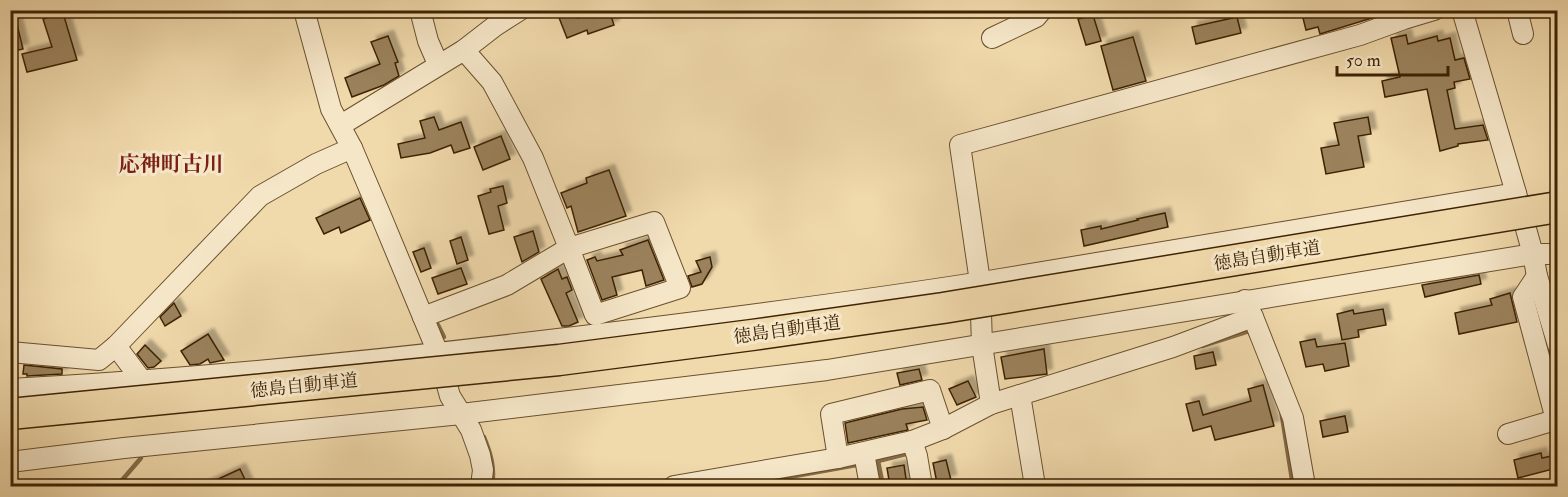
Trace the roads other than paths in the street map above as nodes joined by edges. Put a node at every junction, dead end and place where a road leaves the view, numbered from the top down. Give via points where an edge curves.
1 (304, 10) edge
2 (420, 10) edge
3 (520, 10) edge
4 (1042, 10) edge
5 (1434, 10) edge
6 (1462, 10) edge
7 (1517, 10) edge
8 (1523, 34) dead end
9 (993, 38) dead end
10 (464, 50) junction
11 (438, 64) junction
12 (341, 125) junction
13 (352, 148) junction
14 (1516, 193) junction
15 (1557, 207) edge
16 (569, 248) junction
17 (1533, 255) junction
18 (1557, 255) edge
19 (1537, 276) junction
20 (980, 282) junction
21 (1249, 309) junction
22 (423, 318) junction
23 (982, 345) junction
24 (1557, 345) edge
25 (116, 346) junction
26 (10, 352) edge
27 (438, 353) junction
28 (143, 382) junction
29 (10, 389) edge
30 (1021, 401) junction
31 (991, 404) junction
32 (10, 414) edge
33 (461, 414) junction
34 (1556, 424) edge
35 (943, 429) junction
36 (1508, 434) dead end
37 (914, 448) junction
38 (838, 458) junction
39 (10, 462) edge
40 (867, 467) edge
41 (481, 486) edge
42 (674, 486) edge
43 (922, 486) edge
44 (1035, 486) edge
45 (1305, 486) edge

1 - 12 street via 331,109
2 - 11 street
3 - 10 street
4 - 9 street via 1036,17
5 - 20 street via 960,145
6 - 14 street
7 - 8 street
10 - 11 street
10 - 16 street via 492,82 533,158
11 - 12 street
12 - 13 street
13 - 22 street
13 - 25 street via 260,196
14 - 17 street
14 - 20 street
15 - 32 highway, 徳島自動車道, bridge via 752,335 559,360
16 - 16 street via 654,222 680,288 595,315
16 - 22 street via 507,285
17 - 18 street
17 - 19 street
17 - 21 street
19 - 24 street
19 - 34 street via 1523,297
20 - 23 street
20 - 27 street via 711,321
21 - 23 street
21 - 30 street via 1173,347
21 - 45 street via 1293,418
22 - 27 street
23 - 31 street
23 - 33 street via 827,370
25 - 26 street via 99,360
25 - 28 street
27 - 28 street
27 - 33 street via 450,396
28 - 29 street
30 - 31 street
30 - 44 street
31 - 35 street
33 - 39 street
33 - 41 street via 480,455
34 - 36 street
35 - 37 street
35 - 38 street via 930,390 831,414
37 - 40 street
37 - 43 street
38 - 40 street
38 - 42 street

